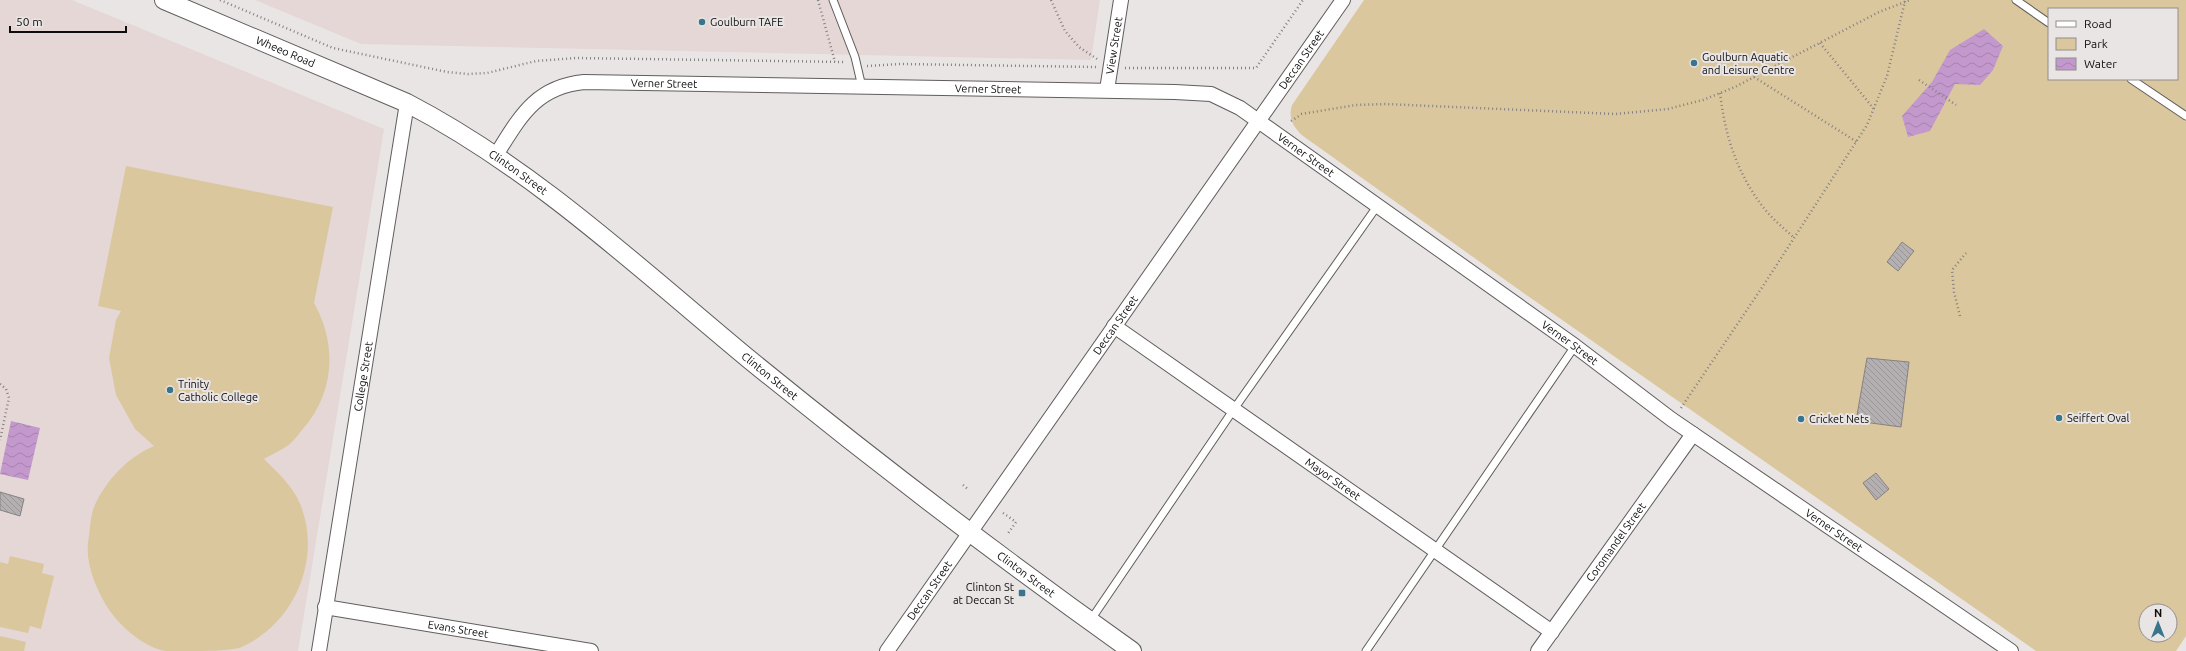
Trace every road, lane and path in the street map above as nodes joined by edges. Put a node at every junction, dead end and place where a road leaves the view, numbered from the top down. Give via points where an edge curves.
1 (220, 0) edge
2 (818, 0) edge
3 (833, 0) edge
4 (1051, 0) edge
5 (1121, 0) edge
6 (1303, 0) edge
7 (1343, 0) edge
8 (1910, 0) edge
9 (2016, 0) edge
10 (168, 1) edge
11 (1905, 1) edge
12 (2048, 22) edge
13 (1820, 43) junction
14 (835, 62) junction
15 (856, 64) junction
16 (1095, 67) junction
17 (1110, 68) junction
18 (1754, 77) junction
19 (1919, 80) dead end
20 (2132, 80) edge
21 (862, 87) junction
22 (1107, 90) junction
23 (1720, 93) junction
24 (407, 103) junction
25 (1956, 105) dead end
26 (1874, 109) junction
27 (2186, 116) edge
28 (1291, 120) dead end
29 (1257, 121) junction
30 (1857, 142) junction
31 (496, 155) junction
32 (1378, 205) junction
33 (1794, 238) junction
34 (1966, 253) dead end
35 (1960, 316) dead end
36 (1114, 326) junction
37 (1576, 346) junction
38 (0, 384) edge
39 (1234, 409) junction
40 (1670, 418) junction
41 (1693, 434) junction
42 (0, 440) edge
43 (963, 485) dead end
44 (969, 490) dead end
45 (1003, 513) dead end
46 (969, 533) junction
47 (1007, 535) dead end
48 (1436, 551) junction
49 (325, 607) junction
50 (1090, 621) junction
51 (1552, 632) junction
52 (318, 651) edge
53 (591, 651) edge
54 (887, 651) edge
55 (1132, 651) edge
56 (1366, 651) edge
57 (1538, 651) edge
58 (2010, 651) edge

1 - 14 path via 340,50 459,73 487,73 536,61 569,58
2 - 14 path
3 - 15 lane
4 - 16 path via 1065,31 1074,43 1097,59
5 - 17 street, View Street
6 - 17 path via 1256,68
7 - 29 street, Deccan Street
8 - 11 path
9 - 12 lane
10 - 24 street, Wheeo Road
11 - 13 path
11 - 26 path via 1892,61
13 - 18 path
13 - 26 path
14 - 15 path
15 - 16 path
15 - 21 lane
16 - 17 path
17 - 22 street, View Street
18 - 23 path
18 - 30 path
19 - 25 path
20 - 27 lane
21 - 22 street, Verner Street
21 - 31 street, Verner Street via 569,83 543,94 534,102 518,120
22 - 29 street, Verner Street via 1212,94 1231,103
23 - 28 path via 1673,108 1633,114 1385,104 1356,105 1300,115
23 - 33 path via 1723,120 1734,158 1763,208
24 - 31 street, Clinton Street
24 - 49 street, College Street
26 - 30 path
29 - 32 street, Verner Street
29 - 36 street, Deccan Street
30 - 33 path
31 - 46 street, Clinton Street via 557,200 864,452
32 - 37 street, Verner Street
32 - 39 lane
33 - 40 path via 1684,406
34 - 35 path via 1952,270
36 - 39 street, Mayor Street
36 - 46 street, Deccan Street
37 - 40 street, Verner Street
37 - 48 lane
38 - 42 path via 6,389 9,398
39 - 48 street, Mayor Street
39 - 50 lane
40 - 41 street, Verner Street
41 - 51 street, Coromandel Street
41 - 58 street, Verner Street
43 - 44 path
45 - 47 path via 1016,522
46 - 50 street, Clinton Street
46 - 54 street, Deccan Street
48 - 51 street, Mayor Street
48 - 56 lane
49 - 52 street, College Street
49 - 53 street, Evans Street
50 - 55 street, Clinton Street
51 - 57 street, Coromandel Street

